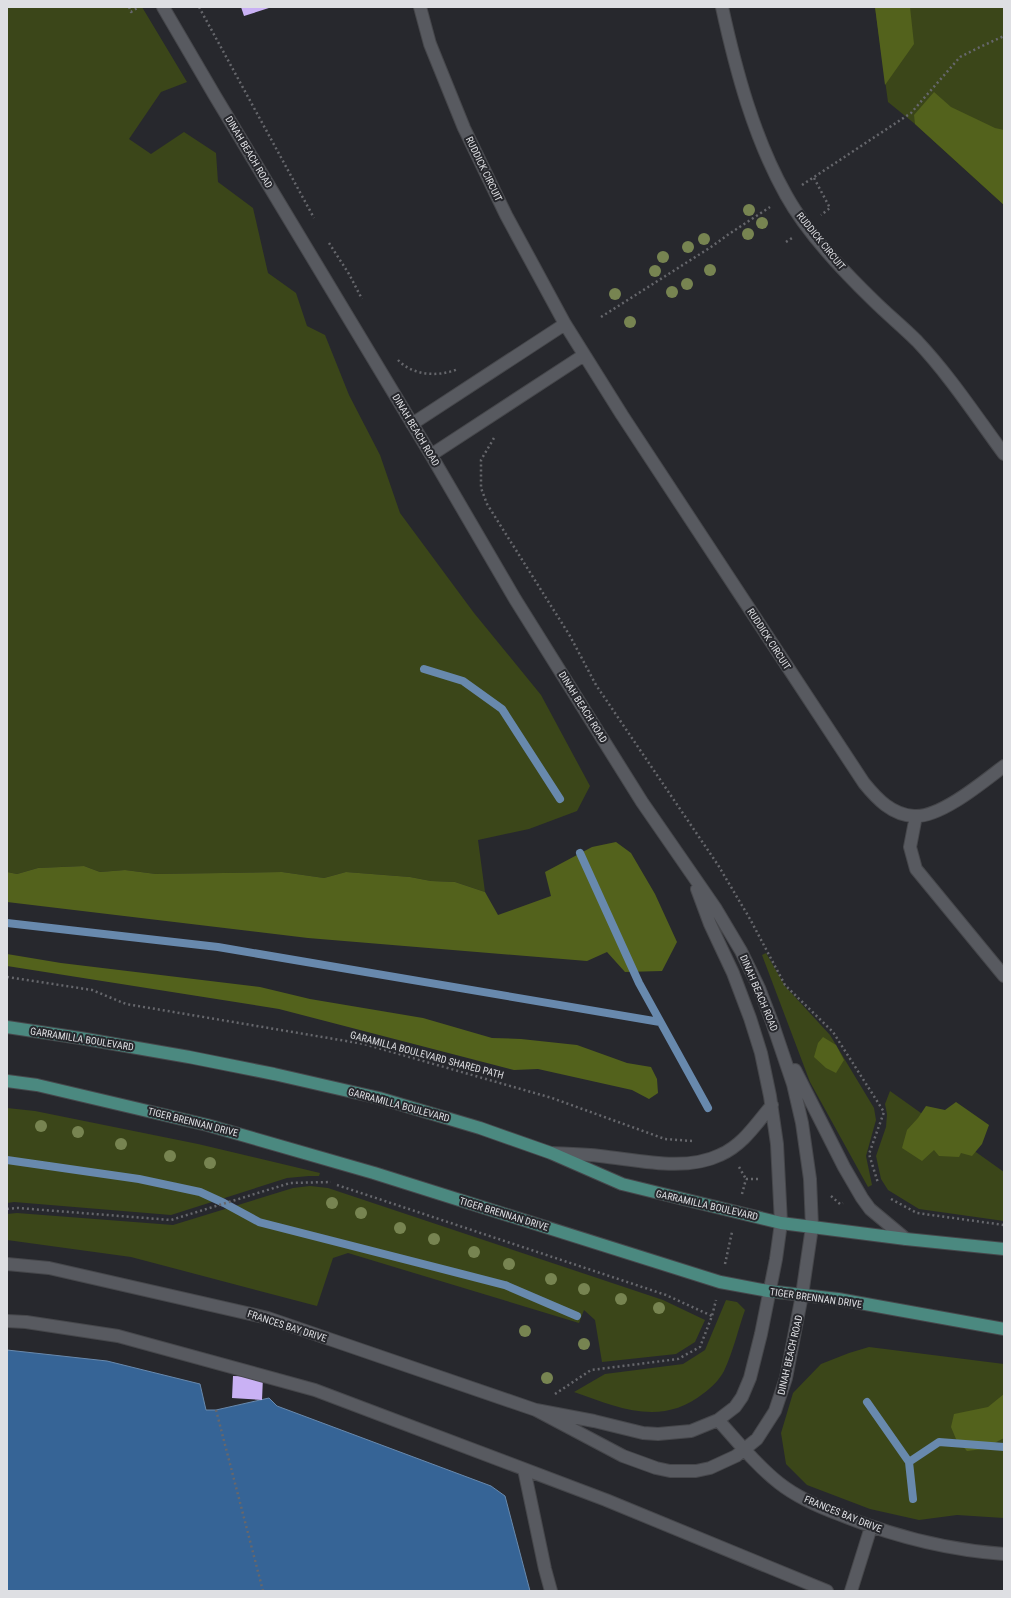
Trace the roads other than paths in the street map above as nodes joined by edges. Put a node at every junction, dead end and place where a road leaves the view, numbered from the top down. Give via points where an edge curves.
1 (163, 7) edge
2 (420, 7) edge
3 (722, 7) edge
4 (565, 324) junction
5 (584, 355) junction
6 (412, 424) junction
7 (1004, 454) edge
8 (431, 455) junction
9 (1004, 766) edge
10 (916, 816) junction
11 (690, 871) junction
12 (1004, 976) edge
13 (772, 1022) junction
14 (7, 1027) edge
15 (7, 1081) edge
16 (772, 1105) junction
17 (551, 1153) junction
18 (781, 1223) junction
19 (812, 1228) junction
20 (906, 1239) junction
21 (1004, 1249) edge
22 (7, 1264) edge
23 (768, 1291) junction
24 (802, 1295) junction
25 (7, 1321) edge
26 (1004, 1329) edge
27 (536, 1410) junction
28 (718, 1420) junction
29 (745, 1450) junction
30 (524, 1469) junction
31 (871, 1527) junction
32 (1004, 1554) edge
33 (551, 1591) edge
34 (827, 1591) edge
35 (851, 1591) edge

1 - 6 street, DINAH BEACH ROAD
2 - 4 street, RUDDICK CIRCUIT via 430,44 464,128 506,215
3 - 7 street, RUDDICK CIRCUIT via 746,100 770,162 787,196 833,259 917,341
4 - 5 street, RUDDICK CIRCUIT
4 - 6 street
5 - 8 street
5 - 10 street, RUDDICK CIRCUIT via 864,783 884,804 906,815
6 - 8 street, DINAH BEACH ROAD
8 - 11 street, DINAH BEACH ROAD via 514,599 653,819
9 - 10 street via 946,807
10 - 12 street via 910,847 916,869
11 - 13 street, DINAH BEACH ROAD via 741,951
11 - 16 street via 750,1018 761,1053
13 - 19 street, DINAH BEACH ROAD via 793,1084 800,1116 810,1179
13 - 20 street via 855,1185 870,1209
14 - 17 main road, GARRAMILLA BOULEVARD via 274,1074 379,1098 480,1128
15 - 23 main road, TIGER BRENNAN DRIVE via 37,1085 207,1125 374,1173 720,1282
16 - 17 street via 744,1139 720,1155 693,1164
16 - 18 street via 777,1144
17 - 18 main road, GARRAMILLA BOULEVARD via 622,1184
18 - 19 main road
18 - 23 street
19 - 20 main road
19 - 24 street, DINAH BEACH ROAD
20 - 21 main road
22 - 27 street, FRANCES BAY DRIVE via 49,1268 268,1318
23 - 24 main road, TIGER BRENNAN DRIVE
23 - 28 street via 754,1365 746,1390 734,1407
24 - 26 main road, TIGER BRENNAN DRIVE
24 - 29 street, DINAH BEACH ROAD via 791,1359 781,1397 766,1426
25 - 30 street via 118,1336 316,1390
27 - 28 street, FRANCES BAY DRIVE via 658,1434 691,1430
27 - 29 street, FRANCES BAY DRIVE via 623,1456 670,1471 710,1468
28 - 29 street, FRANCES BAY DRIVE
29 - 31 street, FRANCES BAY DRIVE via 763,1470 795,1494 812,1504
30 - 33 street via 544,1569
30 - 34 street
31 - 32 street, FRANCES BAY DRIVE via 941,1546
31 - 35 street

